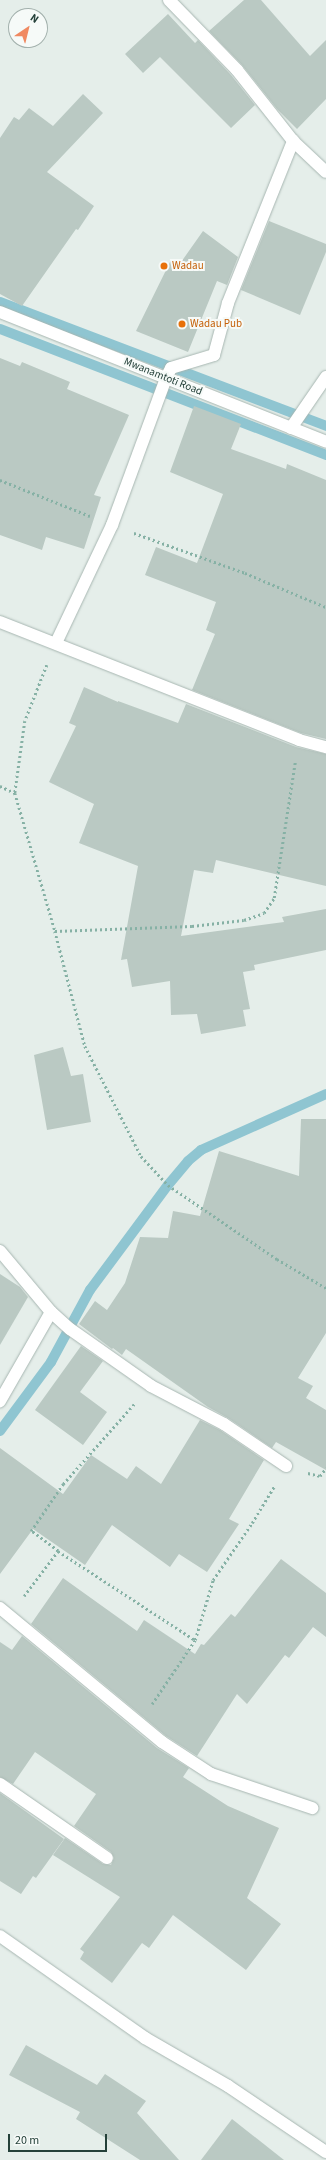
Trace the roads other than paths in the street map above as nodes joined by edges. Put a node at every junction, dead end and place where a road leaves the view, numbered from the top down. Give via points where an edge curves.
1 (169, 0) edge
2 (293, 141) junction
3 (326, 172) edge
4 (0, 312) edge
5 (326, 377) edge
6 (166, 378) junction
7 (291, 428) junction
8 (326, 442) edge
9 (0, 622) edge
10 (56, 643) junction
11 (326, 747) edge
12 (0, 1251) edge
13 (52, 1312) junction
14 (0, 1401) edge
15 (286, 1466) road end
16 (4, 1612) edge
17 (0, 1784) edge
18 (312, 1808) dead end
19 (108, 1858) dead end
20 (0, 1936) edge
21 (326, 2152) edge

1 - 2 street via 237,70
2 - 3 street
2 - 6 street via 228,303 214,355 171,368
4 - 6 street, Mwanamtoti Road
5 - 7 street
6 - 7 street, Mwanamtoti Road
6 - 10 street via 112,525
7 - 8 street, Mwanamtoti Road
9 - 10 street
10 - 11 street via 299,740
12 - 13 street
13 - 14 street
13 - 15 street via 70,1329 151,1386 224,1424
16 - 18 street via 162,1742 211,1774
17 - 19 street
20 - 21 street via 145,2038 228,2086

